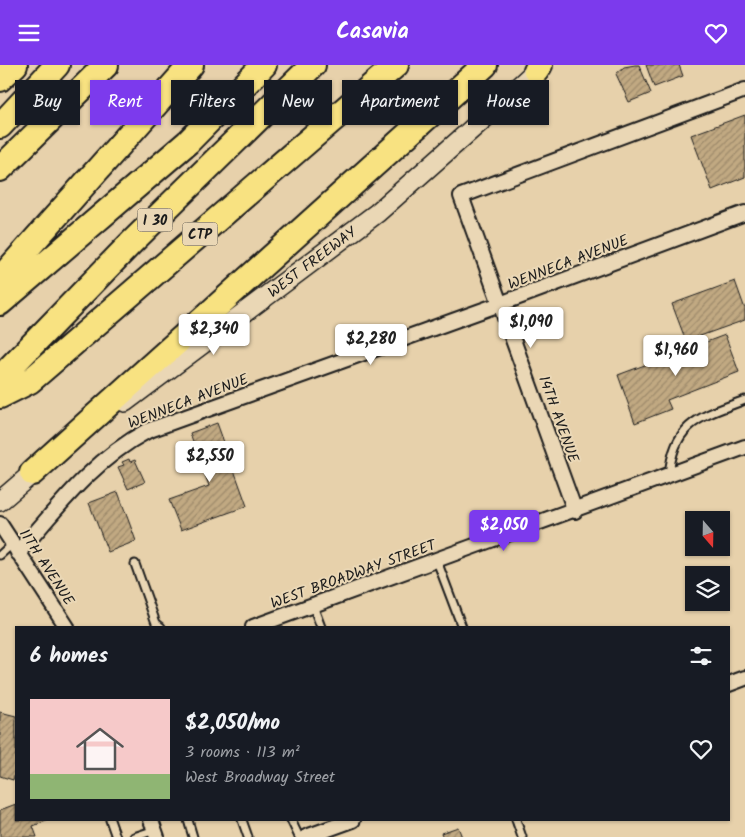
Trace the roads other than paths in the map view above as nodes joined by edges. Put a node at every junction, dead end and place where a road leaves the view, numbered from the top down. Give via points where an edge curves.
1 (15, 65) edge
2 (57, 65) edge
3 (106, 65) edge
4 (191, 65) edge
5 (264, 65) edge
6 (313, 65) edge
7 (396, 65) edge
8 (485, 65) edge
9 (539, 67) edge
10 (0, 79) edge
11 (745, 90) edge
12 (0, 126) edge
13 (0, 169) edge
14 (745, 213) edge
15 (0, 279) edge
16 (0, 303) edge
17 (500, 304) junction
18 (0, 378) edge
19 (0, 396) edge
20 (745, 400) edge
21 (745, 447) edge
22 (32, 473) junction
23 (670, 476) junction
24 (0, 501) edge
25 (575, 511) junction
26 (0, 524) edge
27 (15, 548) junction
28 (0, 555) edge
29 (437, 561) junction
30 (135, 564) dead end
31 (313, 606) junction
32 (67, 626) edge
33 (160, 626) edge
34 (256, 626) edge
35 (321, 626) edge
36 (462, 626) edge
37 (745, 678) edge
38 (730, 684) edge
39 (110, 821) edge
40 (188, 821) edge
41 (242, 821) edge
42 (291, 821) edge
43 (349, 821) edge
44 (516, 821) edge
45 (154, 829) edge
46 (116, 837) edge
47 (134, 837) edge
48 (193, 837) edge
49 (248, 837) edge
50 (299, 837) edge
51 (306, 837) edge
52 (522, 837) edge

1 - 10 highway
2 - 12 highway
3 - 13 highway
4 - 15 highway
5 - 16 highway, I 30 via 188,142
6 - 18 highway, I 30 via 132,242
7 - 19 highway, CTP via 30,381
8 - 22 highway
9 - 22 main road, WEST FREEWAY via 377,213
11 - 17 street, 14TH AVENUE via 461,196
14 - 17 street, WENNECA AVENUE
17 - 25 street, 14TH AVENUE
17 - 27 street, WENNECA AVENUE via 147,431 125,443 91,470
20 - 23 lane via 691,423 684,430 671,454
21 - 23 street, WEST BROADWAY STREET
22 - 24 main road, WEST FREEWAY
23 - 25 street, WEST BROADWAY STREET
25 - 29 street, WEST BROADWAY STREET
26 - 27 street, 11TH AVENUE
27 - 28 lane
27 - 32 street, 11TH AVENUE
29 - 31 street, WEST BROADWAY STREET
29 - 36 lane
30 - 33 lane
31 - 34 street, WEST BROADWAY STREET
31 - 35 lane
37 - 38 street
39 - 46 lane
40 - 48 lane
41 - 49 lane
42 - 50 lane
43 - 51 street
44 - 52 lane
45 - 47 lane

